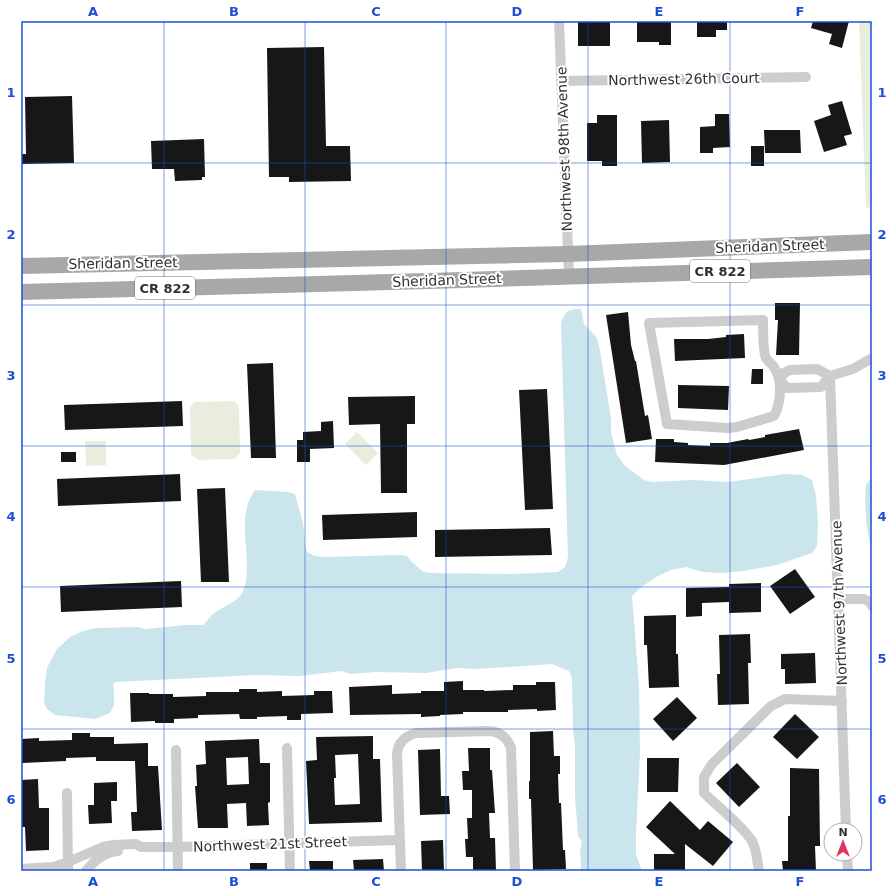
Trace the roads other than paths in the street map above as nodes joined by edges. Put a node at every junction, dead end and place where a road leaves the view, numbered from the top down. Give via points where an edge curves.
1 (559, 21) edge
2 (806, 76) dead end
3 (561, 82) junction
4 (872, 242) edge
5 (568, 254) junction
6 (21, 266) edge
7 (872, 267) edge
8 (569, 276) junction
9 (21, 292) edge
10 (872, 358) edge
11 (830, 376) junction
12 (780, 380) junction
13 (839, 599) junction
14 (872, 606) edge
15 (842, 701) junction
16 (287, 748) dead end
17 (176, 750) dead end
18 (67, 793) dead end
19 (846, 822) edge
20 (399, 840) junction
21 (289, 843) junction
22 (141, 847) junction
23 (177, 847) junction
24 (68, 867) edge
25 (21, 869) edge
26 (49, 869) edge
27 (86, 871) edge
28 (178, 871) edge
29 (290, 871) edge
30 (400, 871) edge
31 (515, 871) edge
32 (759, 871) edge

1 - 3 street, Northwest 98th Avenue
2 - 3 street, Northwest 26th Court
3 - 5 street, Northwest 98th Avenue
4 - 5 main road, Sheridan Street / CR 822
5 - 6 main road, Sheridan Street / CR 822
5 - 8 street, Northwest 98th Avenue
7 - 8 main road, Sheridan Street / CR 822
8 - 9 main road, Sheridan Street / CR 822
10 - 11 street via 853,369
11 - 12 street via 817,370 790,370 784,373
11 - 12 street via 821,387 787,388
11 - 13 street, Northwest 97th Avenue
12 - 12 street via 774,416 728,428 667,424 649,323 763,320 765,357 775,368
13 - 14 street via 864,599
13 - 15 street, Northwest 97th Avenue
15 - 19 street, Northwest 97th Avenue
15 - 32 street via 785,699 771,706 712,764 704,777 704,793 752,841
16 - 21 street
17 - 23 street
18 - 24 street
20 - 21 street, Northwest 21st Street
20 - 30 street
20 - 31 street via 397,754 404,739 416,733 492,731 504,737 511,751
21 - 23 street, Northwest 21st Street
21 - 29 street
22 - 23 street, Northwest 21st Street
22 - 24 street, Northwest 21st Street via 136,844 103,847
22 - 27 street, Northwest 21st Street via 106,854
23 - 28 street
24 - 26 street, Northwest 21st Street
25 - 26 street, Northwest 21st Street

